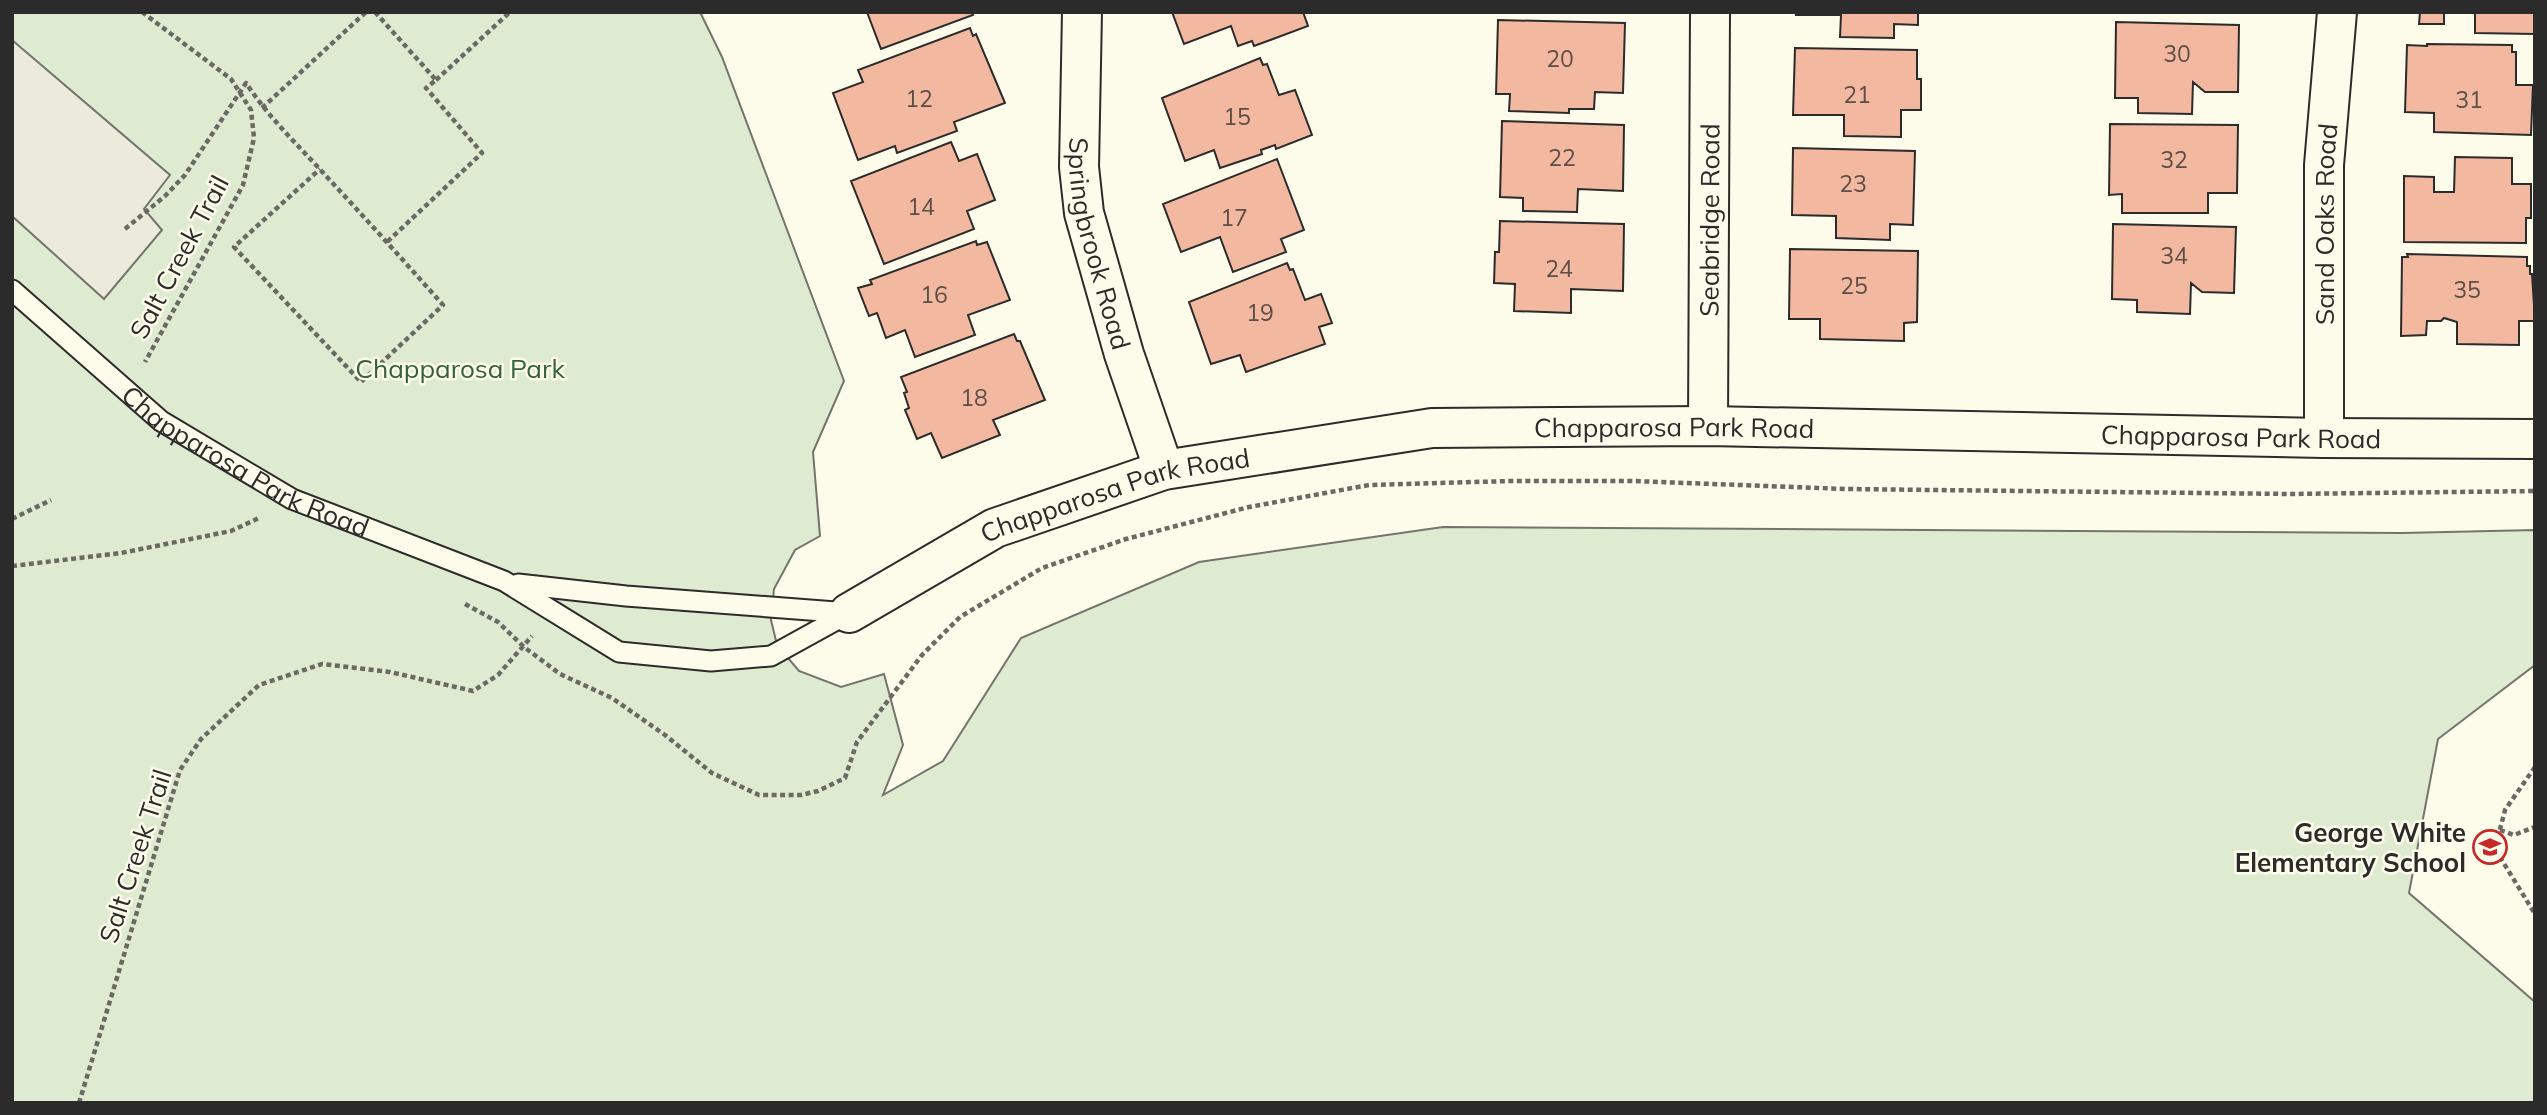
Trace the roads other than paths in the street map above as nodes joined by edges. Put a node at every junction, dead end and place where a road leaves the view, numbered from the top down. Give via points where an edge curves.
1 (1083, 12) edge
2 (1710, 12) edge
3 (2337, 12) edge
4 (12, 290) edge
5 (1708, 426) junction
6 (2324, 438) junction
7 (2535, 439) edge
8 (1164, 470) junction
9 (510, 584) junction
10 (849, 613) junction

1 - 8 street, Springbrook Road via 1079,167 1084,214 1124,354
2 - 5 street, Seabridge Road
3 - 6 street, Sand Oaks Road via 2324,165
4 - 9 lane, Chapparosa Park Road via 160,421 292,499
5 - 6 street, Chapparosa Park Road
5 - 8 street, Chapparosa Park Road via 1432,428
6 - 7 street, Chapparosa Park Road
8 - 10 street, Chapparosa Park Road via 995,528
9 - 10 lane
9 - 10 lane via 619,652 711,661 771,656

